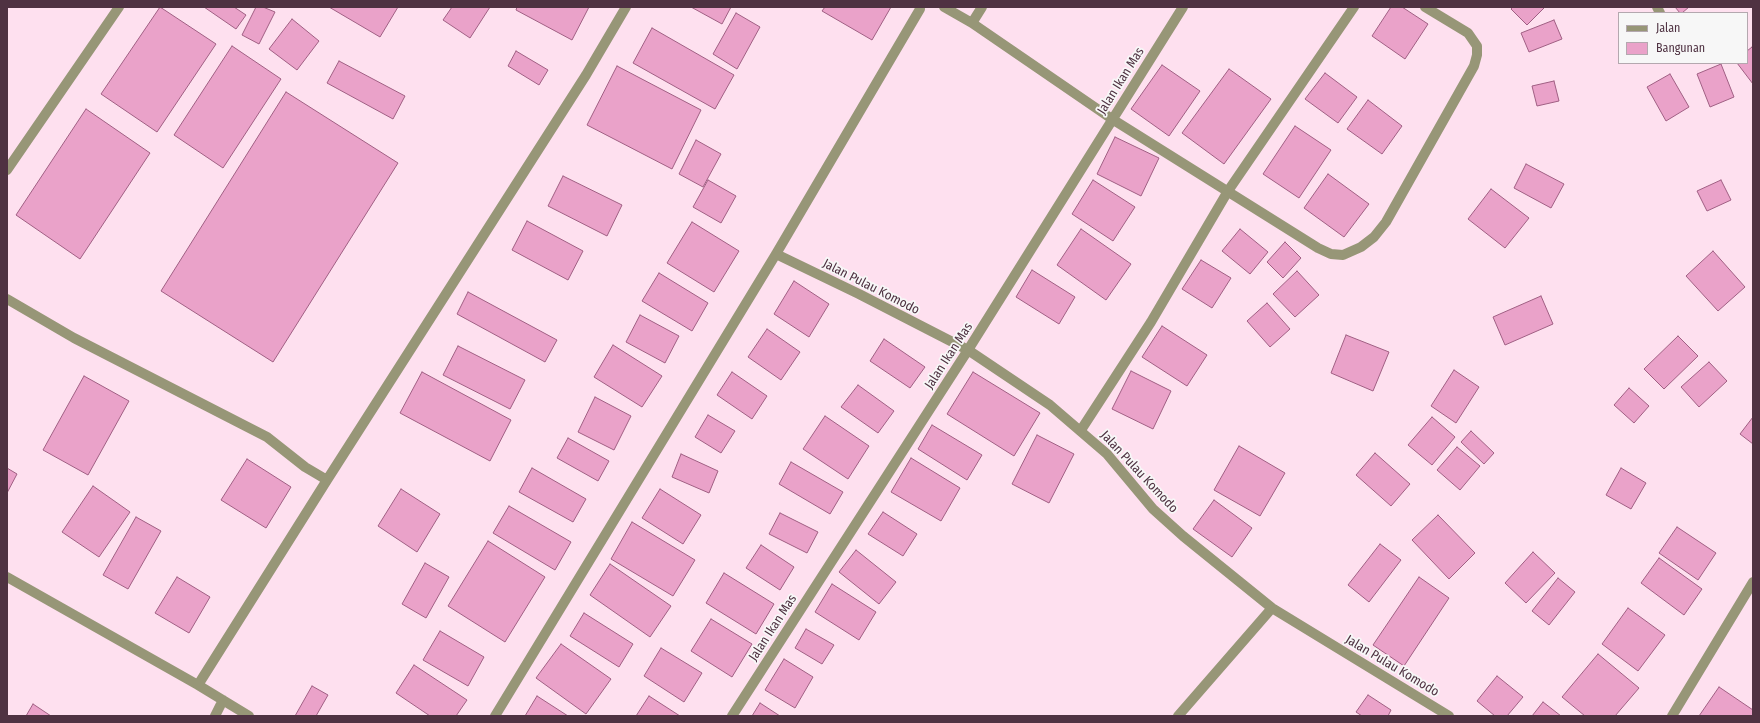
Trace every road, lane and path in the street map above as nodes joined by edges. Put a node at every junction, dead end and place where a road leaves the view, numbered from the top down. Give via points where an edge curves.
1 (119, 7) edge
2 (626, 7) edge
3 (944, 7) edge
4 (982, 7) edge
5 (1184, 7) edge
6 (1354, 7) edge
7 (1425, 7) edge
8 (923, 8) edge
9 (972, 23) junction
10 (1112, 119) junction
11 (7, 170) edge
12 (1228, 191) junction
13 (776, 254) junction
14 (7, 299) edge
15 (968, 350) junction
16 (1081, 430) junction
17 (327, 480) junction
18 (8, 579) edge
19 (1753, 582) edge
20 (1272, 608) junction
21 (198, 685) junction
22 (223, 700) junction
23 (215, 716) edge
24 (249, 716) edge
25 (495, 716) edge
26 (732, 716) edge
27 (1178, 716) edge
28 (1449, 716) edge
29 (1672, 716) edge

1 - 11 street
2 - 17 street via 586,76
3 - 9 street
4 - 9 street
5 - 10 street, Jalan Ikan Mas
6 - 12 street
7 - 12 street via 1468,33 1477,46 1477,55 1386,222 1374,237 1361,248 1343,255 1331,254
8 - 13 street
9 - 10 street
10 - 12 street
10 - 15 street, Jalan Ikan Mas
12 - 16 street via 1151,322
13 - 15 street, Jalan Pulau Komodo
13 - 25 street
14 - 17 street via 81,342 267,437 305,467
15 - 16 street, Jalan Pulau Komodo via 1050,404
15 - 26 street, Jalan Ikan Mas
16 - 20 street, Jalan Pulau Komodo via 1108,454 1153,509
17 - 21 street
18 - 21 street
19 - 29 street
20 - 27 street
20 - 28 street, Jalan Pulau Komodo
21 - 22 street
22 - 23 street
22 - 24 street

